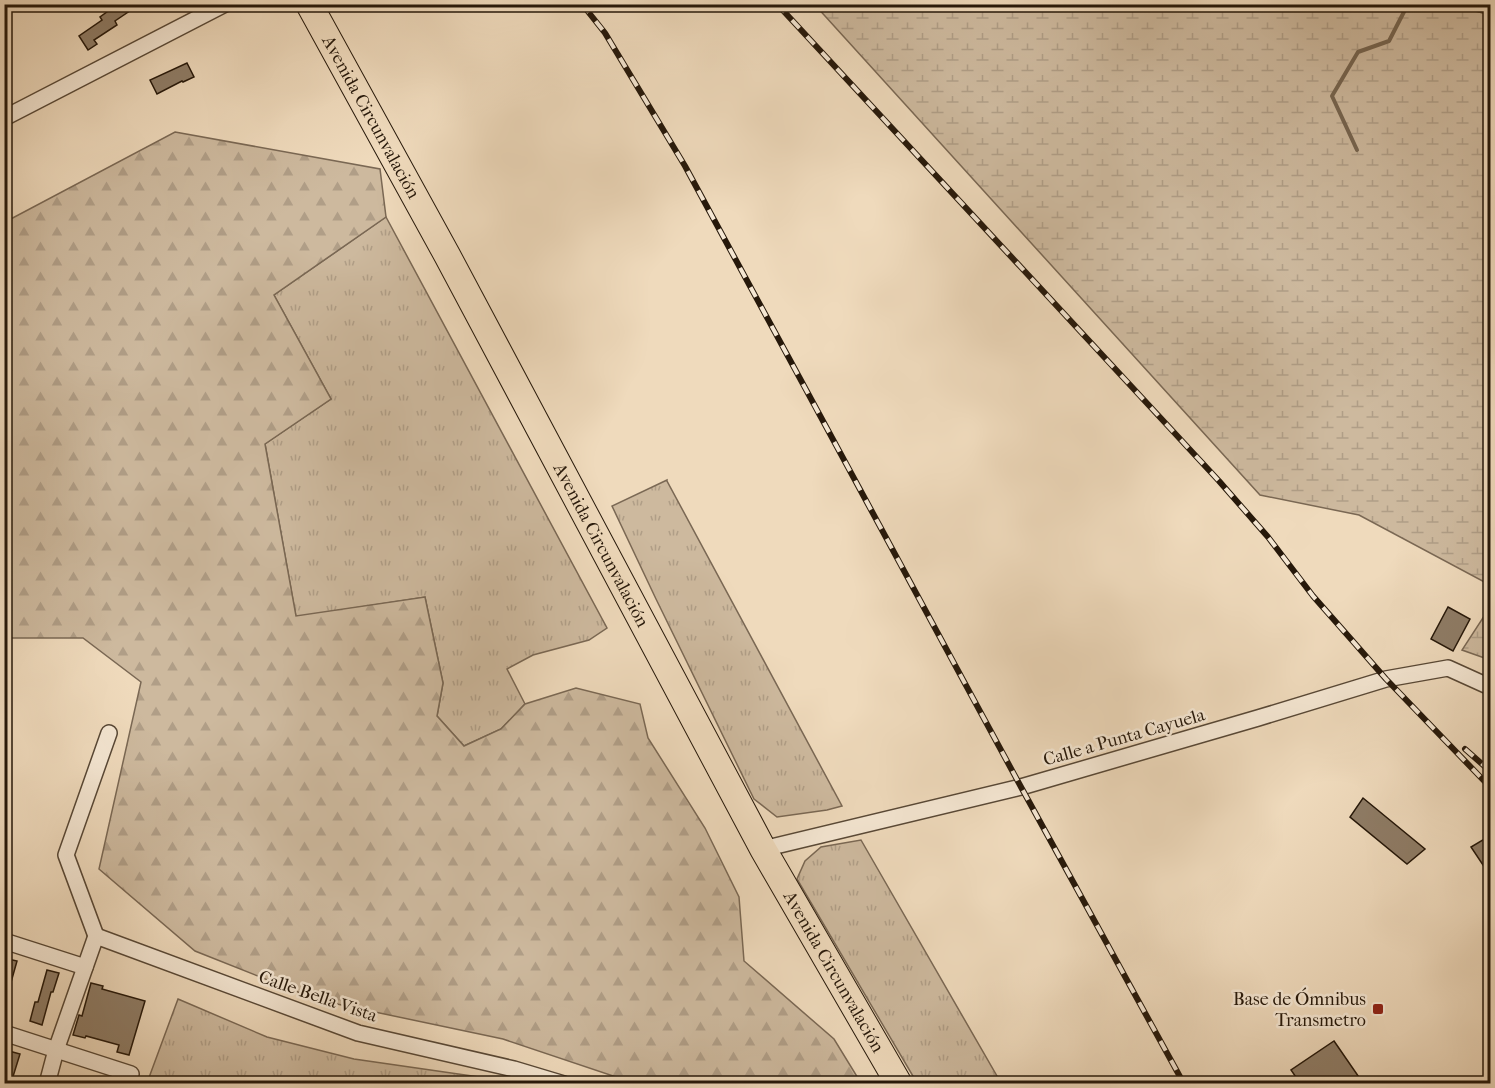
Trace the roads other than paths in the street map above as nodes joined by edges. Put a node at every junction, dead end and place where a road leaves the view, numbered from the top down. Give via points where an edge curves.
1 (225, 4) edge
2 (309, 4) edge
3 (4, 118) edge
4 (1491, 687) edge
5 (109, 734) dead end
6 (764, 849) junction
7 (96, 936) junction
8 (4, 941) edge
9 (85, 967) junction
10 (4, 1033) edge
11 (56, 1050) junction
12 (131, 1074) dead end
13 (46, 1083) edge
14 (564, 1083) edge
15 (899, 1083) edge

1 - 3 street
2 - 6 highway, Avenida Circunvalación
4 - 6 street, Calle a Punta Cayuela via 1448,668 1386,679 1021,787
5 - 7 street via 66,855
6 - 15 highway, Avenida Circunvalación
7 - 9 street
7 - 14 street, Calle Bella Vista via 358,1033
8 - 9 street
9 - 11 street
10 - 11 street
11 - 12 street
11 - 13 street

